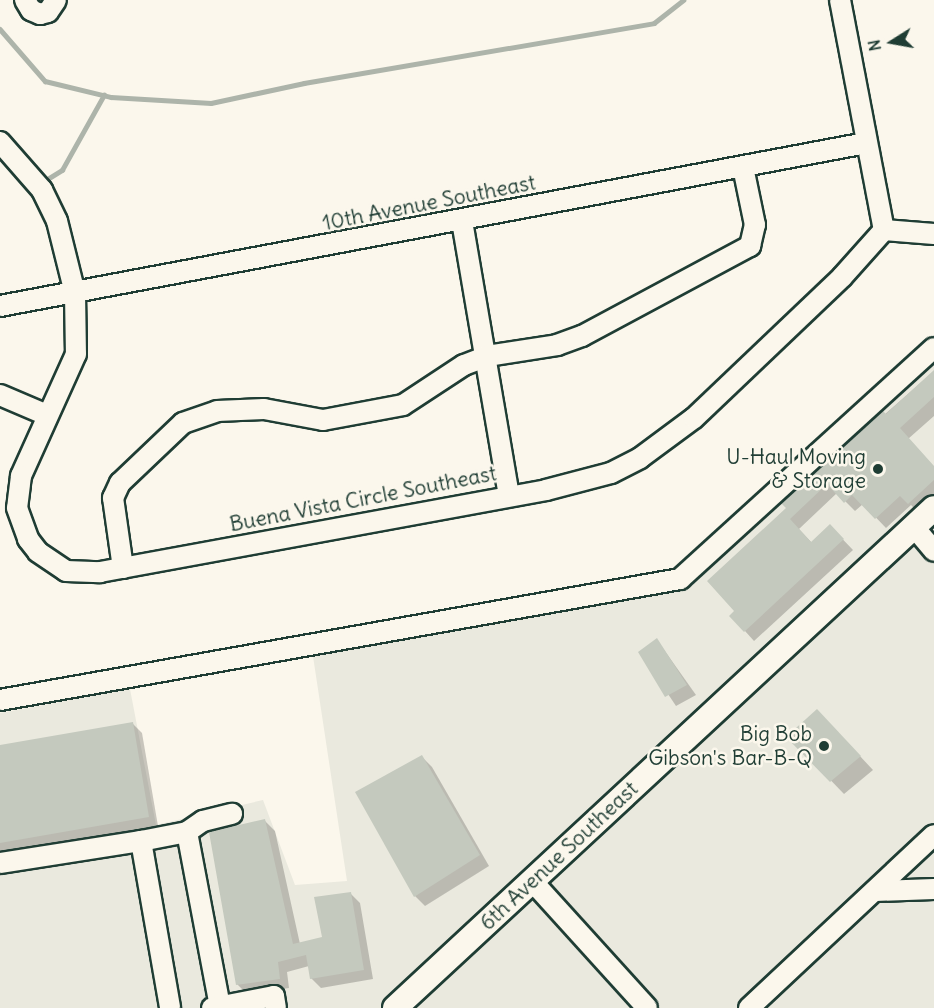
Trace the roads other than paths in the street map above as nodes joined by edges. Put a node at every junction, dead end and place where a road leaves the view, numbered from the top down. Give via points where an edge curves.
1 (25, 0) edge
2 (56, 0) edge
3 (840, 0) edge
4 (0, 142) edge
5 (866, 143) junction
6 (743, 167) junction
7 (462, 221) junction
8 (884, 230) junction
9 (934, 234) edge
10 (75, 293) junction
11 (0, 306) edge
12 (934, 348) edge
13 (487, 356) junction
14 (0, 395) edge
15 (47, 415) junction
16 (509, 496) junction
17 (934, 508) edge
18 (914, 527) junction
19 (934, 551) edge
20 (123, 568) junction
21 (0, 700) edge
22 (232, 814) dead end
23 (188, 832) junction
24 (934, 835) edge
25 (141, 841) junction
26 (0, 863) edge
27 (532, 882) junction
28 (934, 888) edge
29 (875, 891) junction
30 (275, 1002) edge
31 (216, 1007) edge
32 (170, 1008) edge
33 (395, 1008) edge
34 (647, 1008) edge
35 (750, 1008) edge

1 - 2 street via 31,10 40,14 48,12
3 - 5 street
4 - 10 street, Buena Vista Circle Southeast via 42,190 57,221
5 - 6 street, 10th Avenue Southeast
5 - 8 street
6 - 7 street, 10th Avenue Southeast
6 - 13 street via 755,225 750,246 582,336 557,345
7 - 10 street, 10th Avenue Southeast
7 - 13 street
8 - 9 street
8 - 16 street, Buena Vista Circle Southeast via 842,277 668,440 611,473
10 - 11 street, 10th Avenue Southeast
10 - 15 street, Buena Vista Circle Southeast via 76,354
12 - 21 street via 680,579
13 - 16 street
13 - 20 street via 464,365 403,405 323,420 264,409 217,411 183,423 120,483 113,498
14 - 15 street
15 - 20 street, Buena Vista Circle Southeast via 21,476 17,508 28,539 38,552 66,571
16 - 20 street, Buena Vista Circle Southeast
17 - 18 main road, 6th Avenue Southeast
18 - 19 street
18 - 27 main road, 6th Avenue Southeast
22 - 23 street via 203,821
23 - 25 street
23 - 31 street
24 - 29 street
25 - 26 street
25 - 32 street
27 - 33 main road, 6th Avenue Southeast
27 - 34 street
28 - 29 street
29 - 35 street
30 - 31 street

